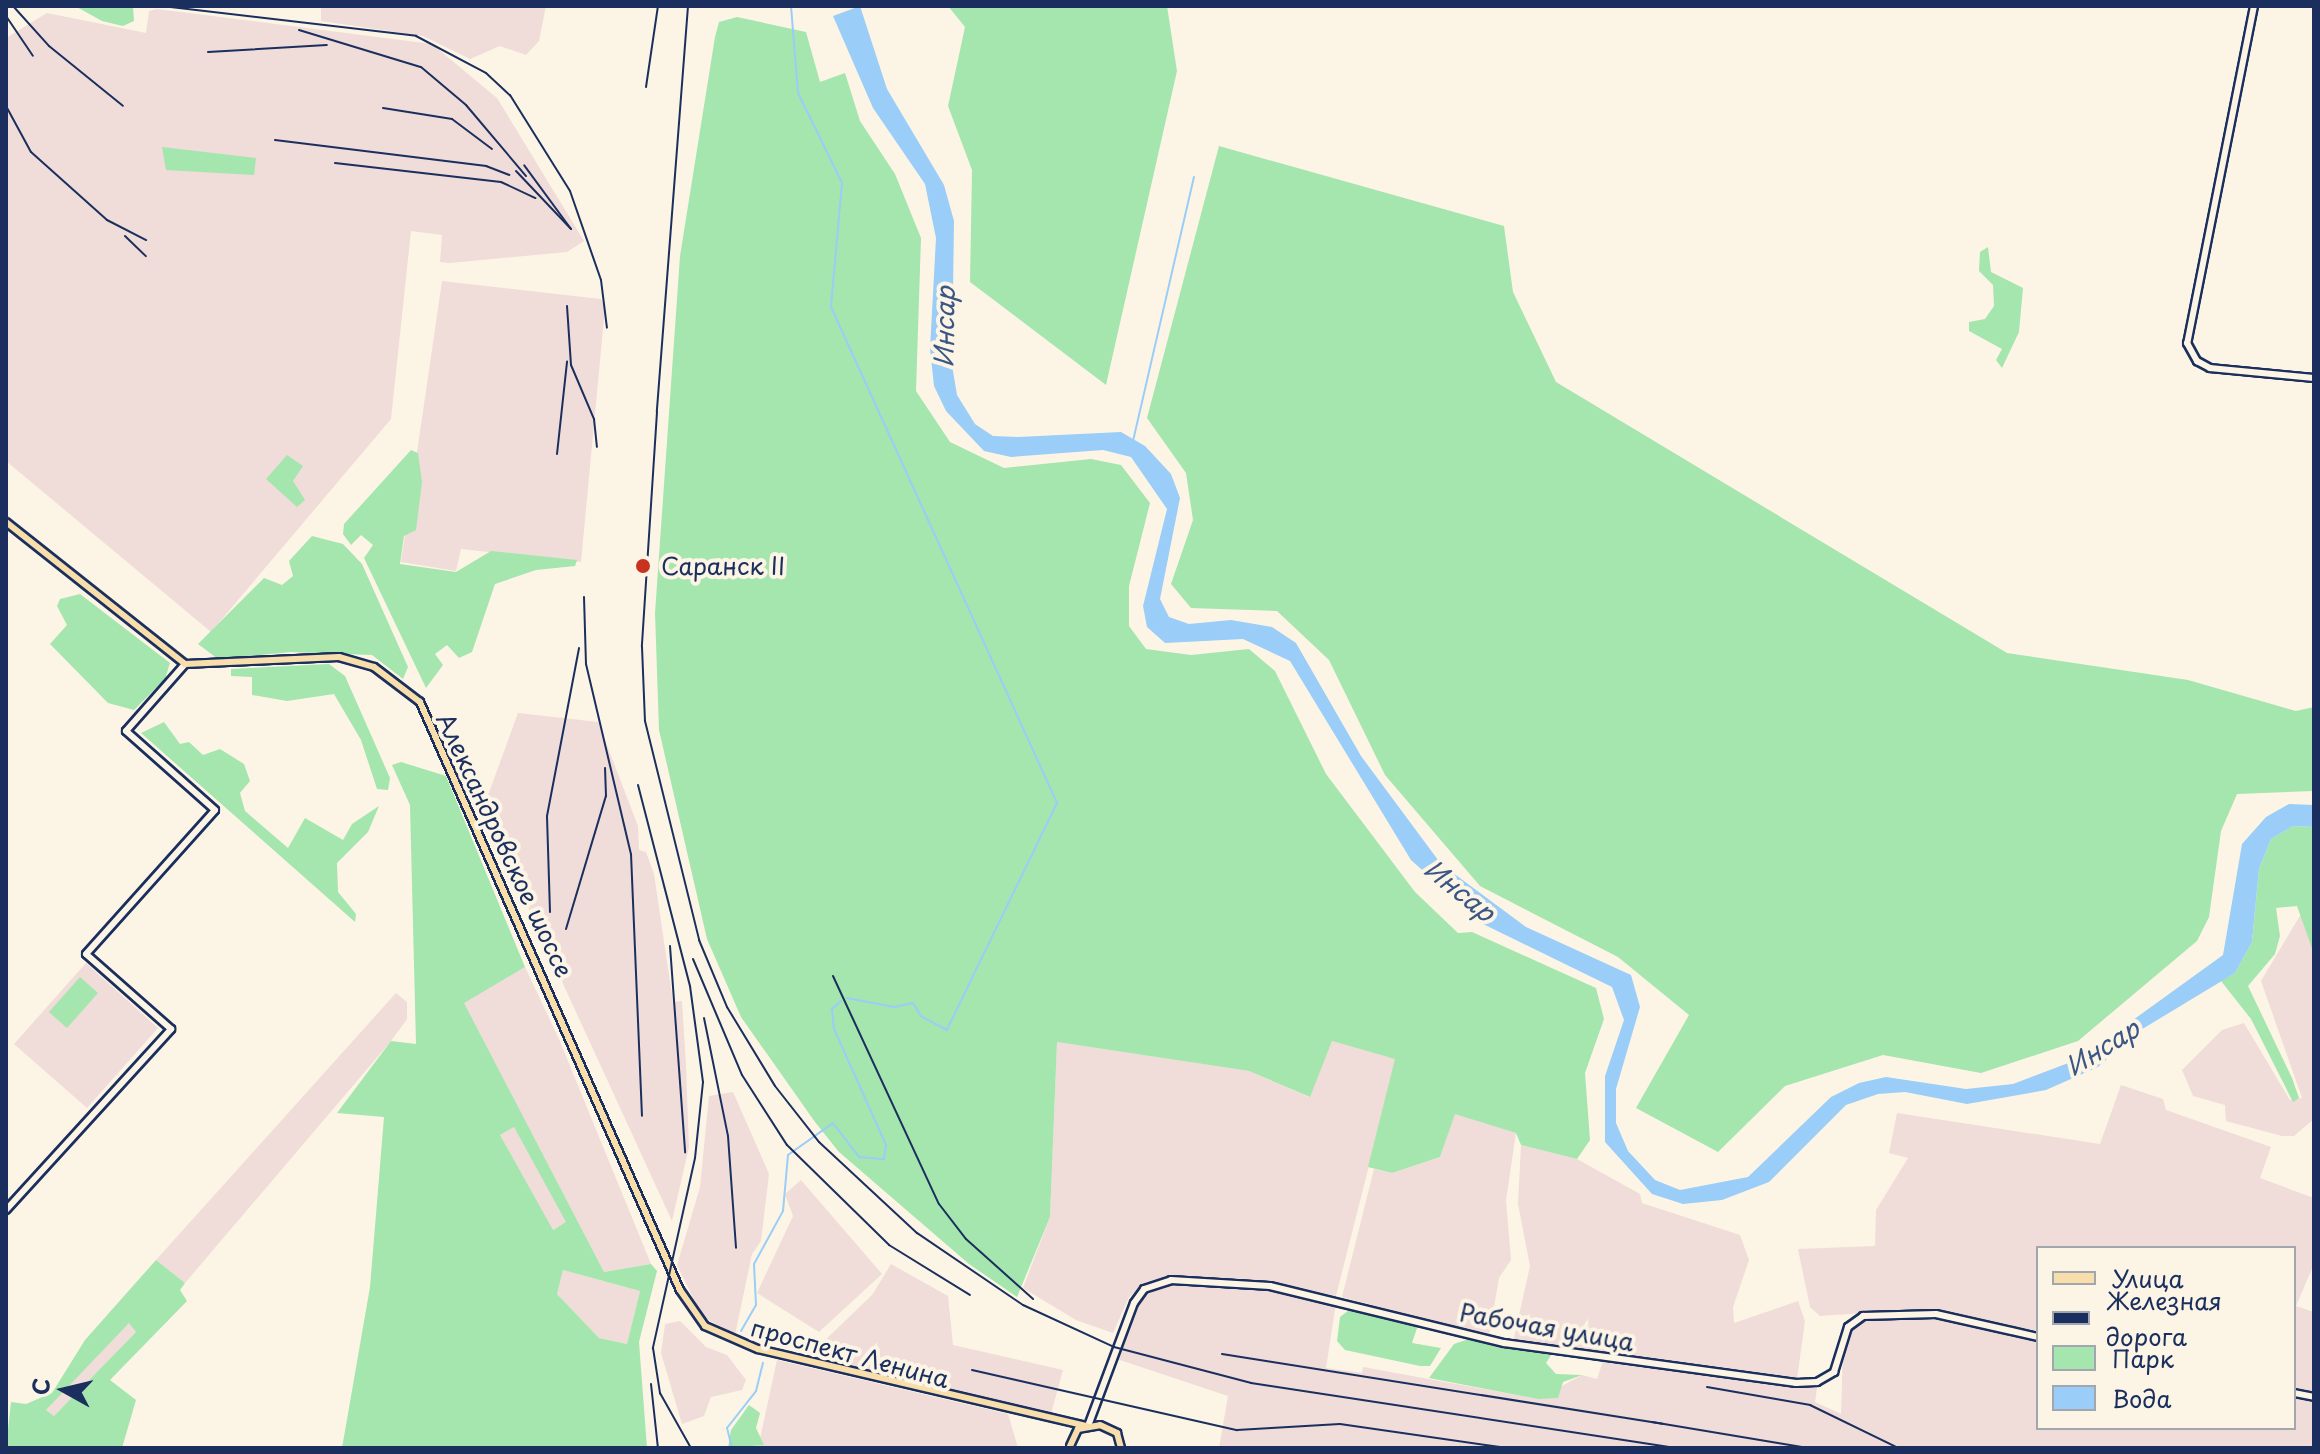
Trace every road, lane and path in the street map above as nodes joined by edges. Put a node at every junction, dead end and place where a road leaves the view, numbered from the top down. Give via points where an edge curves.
1 (2254, 6) edge
2 (2314, 378) edge
3 (6, 522) edge
4 (185, 664) junction
5 (6, 1210) edge
6 (671, 1266) joint
7 (2036, 1337) edge
8 (1097, 1411) junction
9 (1056, 1422) junction
10 (1087, 1426) junction
11 (1107, 1426) junction
12 (1070, 1447) edge
13 (1121, 1448) edge

1 - 2 street via 2187,330 2191,354 2204,365
3 - 4 main road
4 - 5 street via 126,731 215,810 86,954 171,1029
4 - 6 main road, Александровское шоссе via 339,657 374,667 420,702
6 - 9 main road, проспект Ленина via 697,1318 739,1343
7 - 8 street, Рабочая улица via 1936,1314 1863,1316 1848,1327 1834,1372 1817,1382 1796,1383 1520,1346 1297,1291 1180,1279 1152,1285 1134,1303 1109,1359
8 - 10 street
8 - 11 street
9 - 10 main road, проспект Ленина
9 - 12 main road
10 - 11 main road, проспект Ленина
10 - 12 main road via 1073,1433
11 - 13 main road

